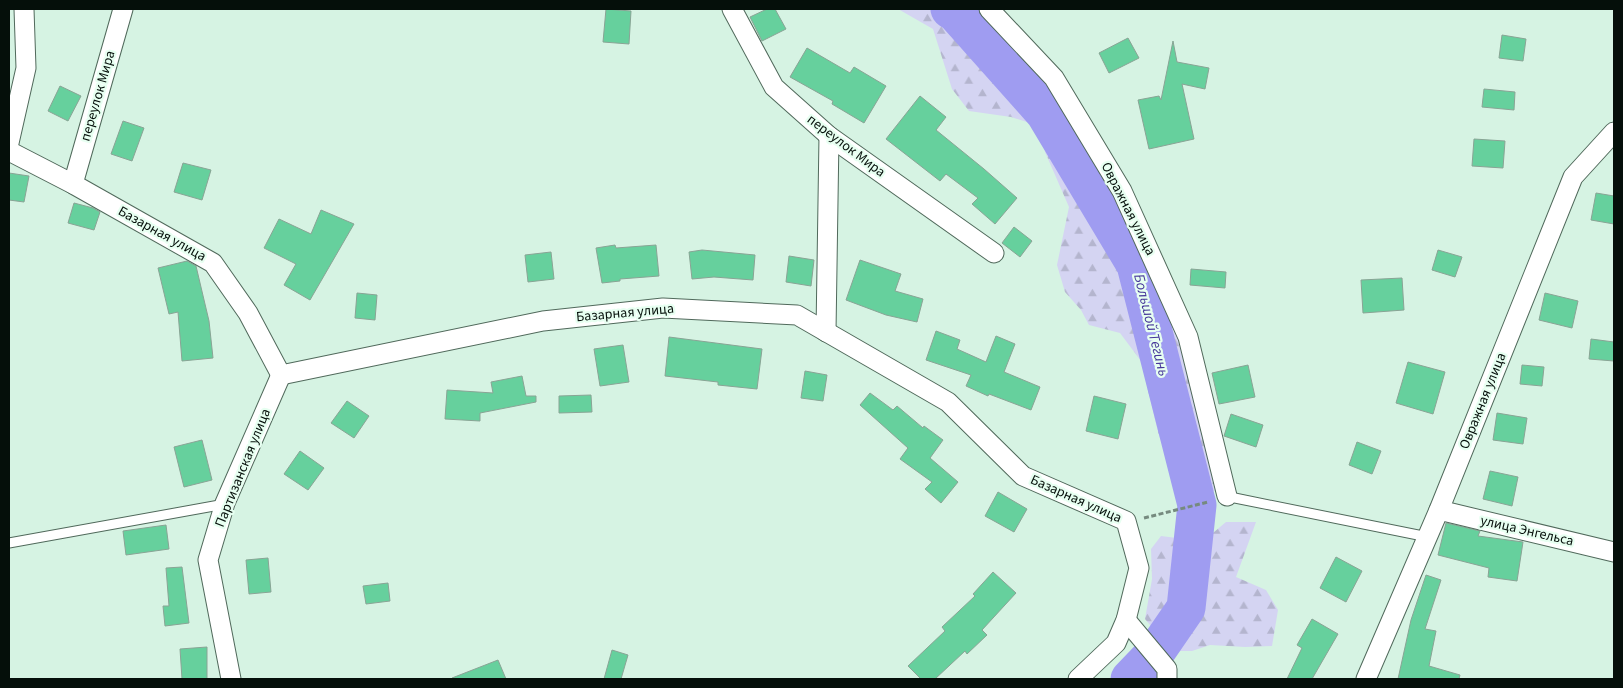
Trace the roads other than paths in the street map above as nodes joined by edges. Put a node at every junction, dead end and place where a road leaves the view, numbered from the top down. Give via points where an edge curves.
1 (24, 9) edge
2 (123, 9) edge
3 (732, 9) edge
4 (989, 9) edge
5 (1614, 132) edge
6 (829, 136) junction
7 (9, 143) edge
8 (9, 151) edge
9 (73, 184) junction
10 (994, 253) dead end
11 (826, 332) junction
12 (281, 375) junction
13 (1226, 496) joint
14 (225, 504) junction
15 (1439, 510) junction
16 (1428, 537) junction
17 (9, 543) edge
18 (1614, 552) edge
19 (1126, 620) junction
20 (1167, 674) edge
21 (230, 679) edge
22 (1078, 679) edge
23 (1366, 679) edge

1 - 7 street via 26,68
2 - 9 street, переулок Мира
3 - 6 street, переулок Мира via 774,87
4 - 13 street, Овражная улица via 1054,78 1122,191 1188,337
5 - 15 street, Овражная улица via 1573,177
6 - 10 street, переулок Мира
6 - 11 street
8 - 9 street, Базарная улица
9 - 12 street, Базарная улица via 213,263 248,313
11 - 12 street, Базарная улица via 797,315 663,308 543,321
11 - 19 street, Базарная улица via 948,402 1023,476 1126,521 1139,568
12 - 14 street, Партизанская улица
13 - 16 lane
14 - 17 lane
14 - 21 street, Партизанская улица via 208,560
15 - 16 street, Овражная улица
15 - 18 street, улица Энгельса
16 - 23 street, Овражная улица
19 - 20 street
19 - 22 street, Базарная улица via 1116,643

